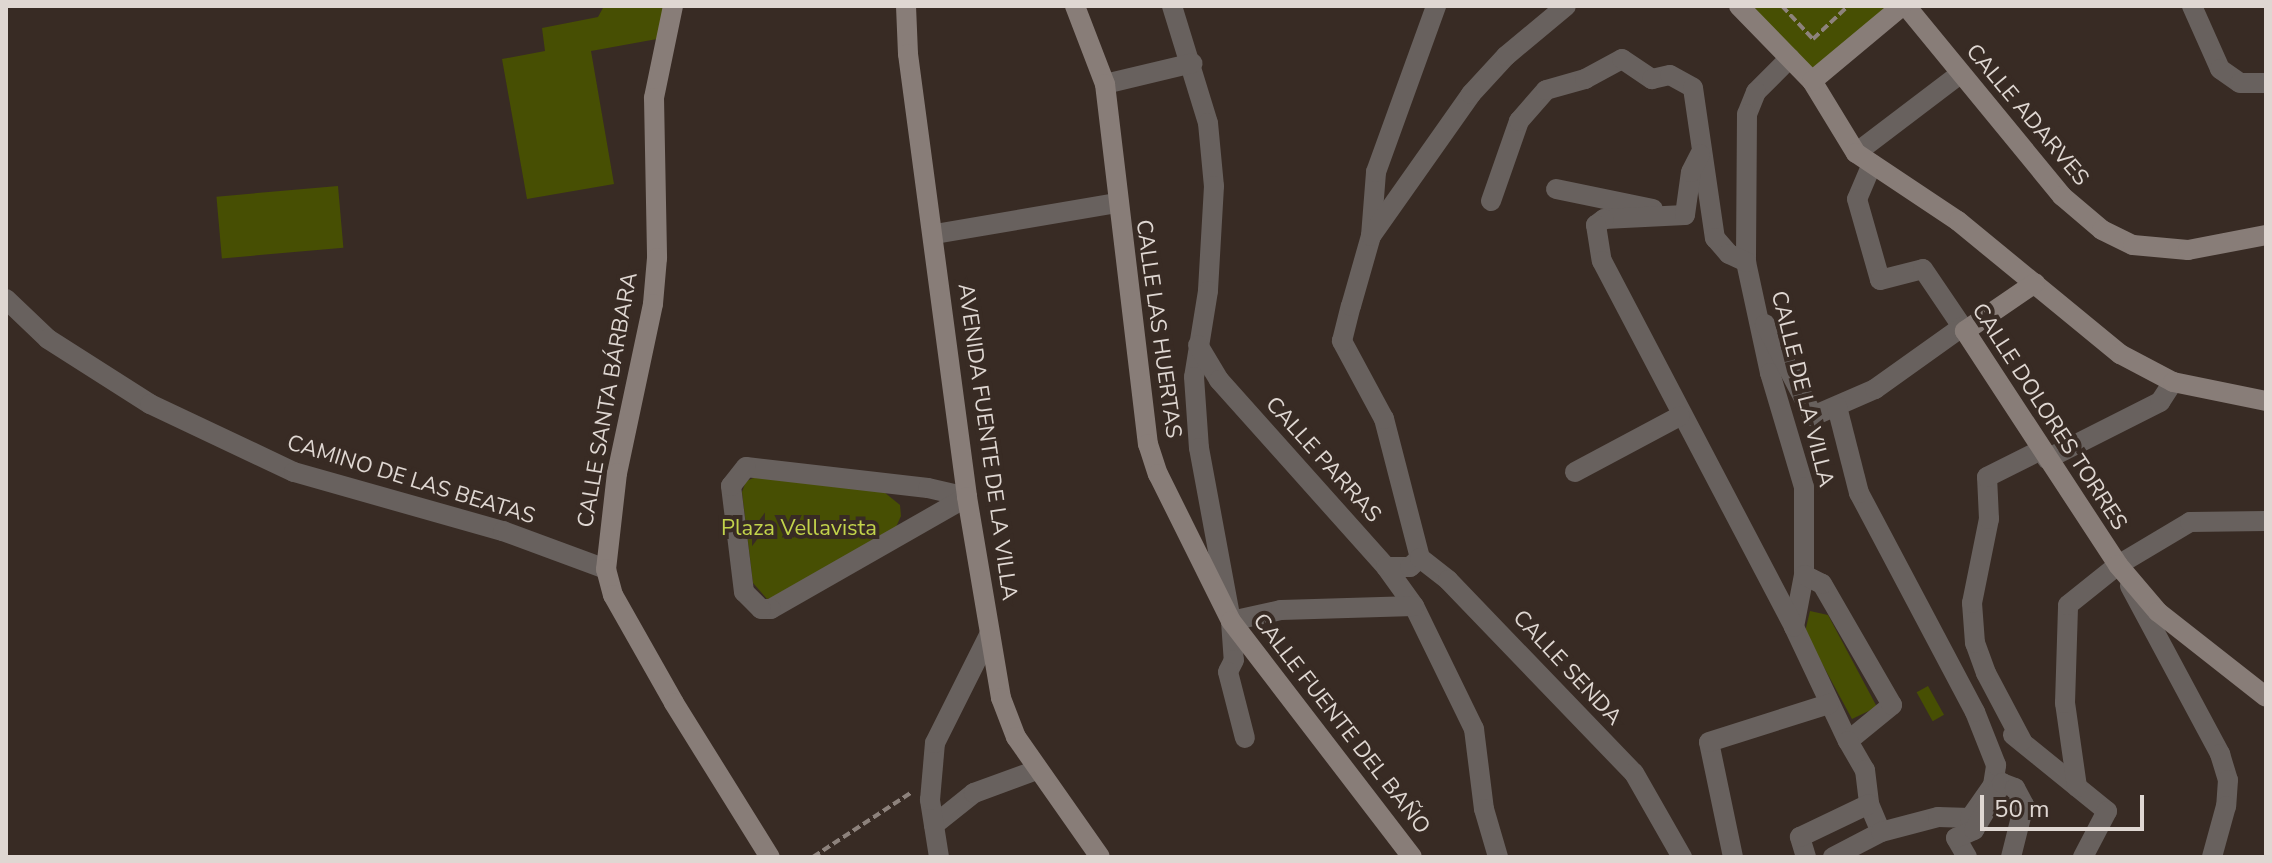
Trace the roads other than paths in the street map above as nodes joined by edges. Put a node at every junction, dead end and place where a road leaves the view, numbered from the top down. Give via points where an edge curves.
1 (673, 6) edge
2 (906, 6) edge
3 (1075, 6) edge
4 (1172, 6) edge
5 (1436, 6) edge
6 (1566, 6) edge
7 (1739, 6) edge
8 (1904, 6) edge
9 (2192, 6) edge
10 (1790, 58) junction
11 (1193, 63) junction
12 (1960, 74) junction
13 (1812, 81) junction
14 (2266, 83) edge
15 (1105, 84) junction
16 (1700, 154) junction
17 (1864, 158) junction
18 (1556, 189) dead end
19 (1491, 201) dead end
20 (1117, 203) junction
21 (1685, 215) junction
22 (935, 234) junction
23 (2266, 235) edge
24 (1371, 236) junction
25 (1746, 262) junction
26 (2035, 283) junction
27 (6, 299) edge
28 (1756, 311) junction
29 (1964, 329) junction
30 (1198, 345) junction
31 (2173, 382) junction
32 (2266, 401) edge
33 (1837, 407) junction
34 (1680, 416) junction
35 (2044, 454) junction
36 (1575, 472) dead end
37 (967, 497) junction
38 (2266, 521) edge
39 (1420, 558) junction
40 (2118, 565) junction
41 (1386, 567) junction
42 (606, 569) junction
43 (1804, 575) junction
44 (1414, 606) junction
45 (1231, 621) junction
46 (1794, 627) junction
47 (989, 635) junction
48 (2266, 697) edge
49 (1829, 704) junction
50 (1975, 712) junction
51 (1245, 738) dead end
52 (1848, 741) junction
53 (2022, 741) junction
54 (1037, 770) junction
55 (2077, 787) junction
56 (1869, 804) junction
57 (934, 825) junction
58 (1881, 832) junction
59 (770, 857) edge
60 (939, 857) edge
61 (1100, 857) edge
62 (1412, 857) edge
63 (1498, 857) edge
64 (1682, 857) edge
65 (1733, 857) edge
66 (1806, 857) edge
67 (1833, 857) edge
68 (1967, 857) edge
69 (2011, 857) edge
70 (2083, 857) edge
71 (2212, 857) edge

1 - 42 street, CALLE SANTA BÁRBARA via 654,98 653,304 617,473
2 - 22 street, AVENIDA FUENTE DE LA VILLA via 908,54
3 - 15 street, CALLE LAS HUERTAS
4 - 11 street
5 - 24 street via 1376,172
6 - 24 street via 1506,56 1471,94
7 - 10 street
8 - 12 street, CALLE ADARVES
8 - 13 street
9 - 14 street via 2220,69 2240,83
10 - 13 street
10 - 25 street, CALLE DE LA VILLA via 1756,92 1747,114
11 - 15 street
11 - 30 street via 1208,123 1214,186 1208,291
12 - 17 street
12 - 23 street, CALLE ADARVES via 2062,196 2110,234 2150,249 2188,250
13 - 17 street
15 - 20 street, CALLE LAS HUERTAS
16 - 19 street via 1693,88 1670,75 1652,79 1622,59 1585,79 1546,90 1519,121
16 - 21 street via 1691,172
16 - 25 street via 1715,238 1729,254
17 - 26 street via 1958,221
17 - 29 street, CALLE DOLORES TORRES via 1857,199 1880,280 1923,269
18 - 21 street
20 - 22 street
20 - 45 street, CALLE LAS HUERTAS via 1136,316 1148,444
21 - 34 street via 1604,219 1596,225 1614,289
22 - 37 street, AVENIDA FUENTE DE LA VILLA
24 - 39 street via 1342,341 1384,419
25 - 28 street, CALLE DE LA VILLA
26 - 29 street
26 - 31 street via 2120,354
27 - 42 street, CAMINO DE LAS BEATAS via 48,339 150,404 294,472 503,531
28 - 33 street via 1813,416
28 - 43 street, CALLE DE LA VILLA via 1804,487
29 - 33 street via 1891,379
29 - 35 street, CALLE DOLORES TORRES
30 - 41 street, CALLE PARRAS via 1219,380
30 - 45 street via 1199,448
31 - 32 street
31 - 35 street via 2160,402
33 - 50 street via 1859,493
34 - 36 street
34 - 46 street
35 - 40 street, CALLE DOLORES TORRES
35 - 53 street via 1987,477 1989,519 1972,603 1975,643
37 - 37 street via 746,467 731,486 746,599 771,609
37 - 47 street, AVENIDA FUENTE DE LA VILLA
38 - 40 street via 2190,522
39 - 41 street via 1410,567
39 - 64 street, CALLE SENDA via 1516,647 1634,773
40 - 48 street, CALLE DOLORES TORRES via 2158,612
40 - 55 street via 2068,605 2065,703
40 - 71 street via 2220,754 2228,780 2226,806
41 - 44 street, CALLE PARRAS
42 - 59 street, CALLE SANTA BÁRBARA via 613,595 674,703
43 - 46 street, CALLE DE LA VILLA
43 - 52 street via 1822,584 1892,705
44 - 45 street via 1281,610
44 - 63 street, CALLE PARRAS via 1474,729 1484,809
45 - 51 street, CALLE LAS HUERTAS via 1234,660 1228,672
45 - 62 street, CALLE FUENTE DEL BAÑO
46 - 49 street
47 - 54 street, AVENIDA FUENTE DE LA VILLA via 1001,698
47 - 57 street via 945,719 930,780
49 - 52 street
49 - 65 street via 1709,742
50 - 53 street
50 - 58 street via 1996,765 1993,785 1978,812 1961,821 1938,817
52 - 56 street via 1870,785
53 - 55 street
54 - 57 street via 974,793
54 - 61 street, AVENIDA FUENTE DE LA VILLA
55 - 70 street via 2107,811
56 - 58 street
56 - 66 street via 1800,837
57 - 60 street
58 - 67 street
68 - 69 street via 1956,838 1974,830 2002,783 2015,788 2024,805

